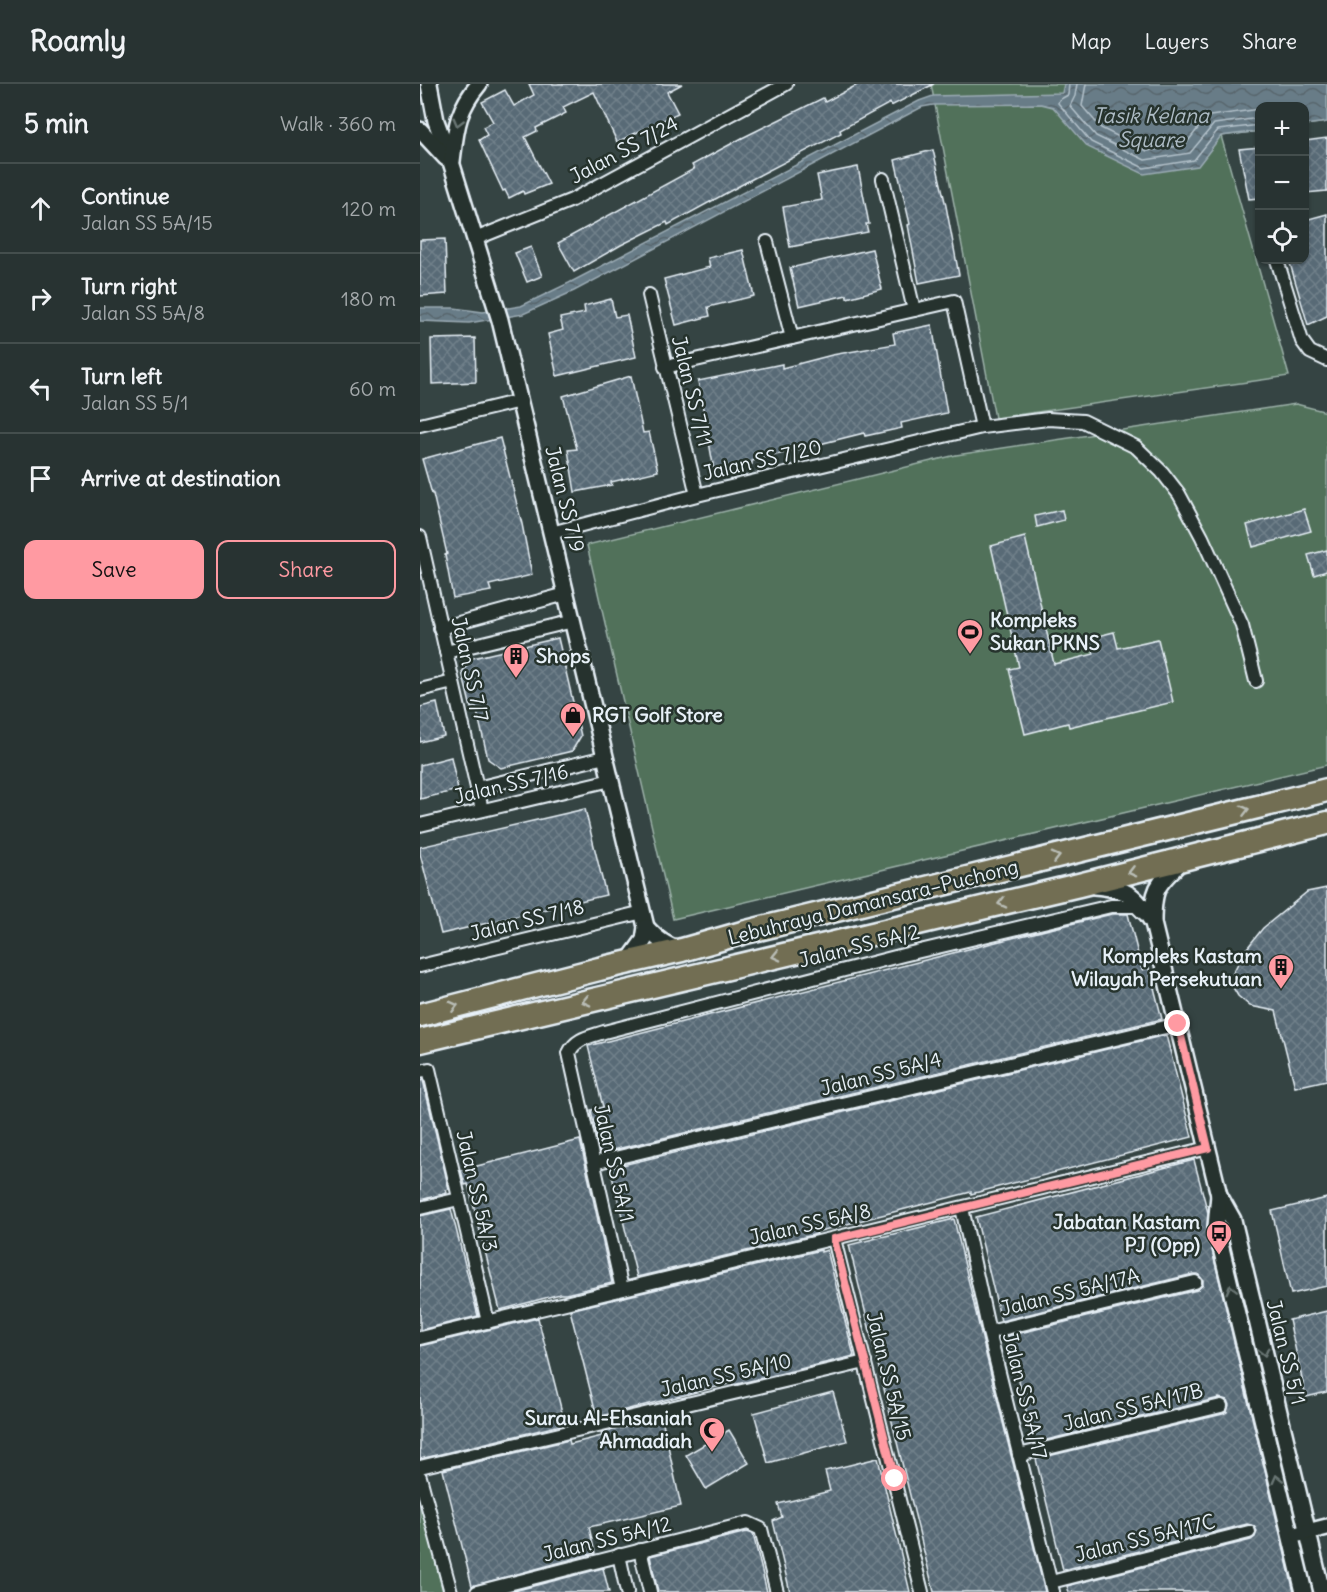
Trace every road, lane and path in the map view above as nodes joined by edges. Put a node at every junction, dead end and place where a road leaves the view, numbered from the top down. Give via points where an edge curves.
1 (429, 84) edge
2 (479, 84) edge
3 (786, 84) edge
4 (420, 130) edge
5 (452, 165) junction
6 (883, 179) dead end
7 (475, 239) junction
8 (767, 242) dead end
9 (1278, 264) edge
10 (649, 295) dead end
11 (914, 310) junction
12 (792, 338) junction
13 (1327, 360) edge
14 (665, 367) junction
15 (520, 401) junction
16 (420, 425) edge
17 (982, 427) junction
18 (697, 495) junction
19 (551, 533) junction
20 (420, 537) edge
21 (422, 560) edge
22 (566, 594) junction
23 (573, 621) junction
24 (440, 628) junction
25 (446, 652) junction
26 (1256, 681) dead end
27 (453, 682) junction
28 (420, 690) edge
29 (605, 757) junction
30 (611, 780) junction
31 (477, 788) junction
32 (1327, 790) edge
33 (482, 810) junction
34 (1327, 823) edge
35 (420, 825) edge
36 (1186, 858) junction
37 (1079, 885) junction
38 (644, 920) junction
39 (1153, 923) junction
40 (682, 951) junction
41 (627, 964) junction
42 (420, 966) edge
43 (420, 1015) edge
44 (1178, 1024) junction
45 (420, 1041) edge
46 (572, 1046) joint
47 (424, 1070) edge
48 (1208, 1148) junction
49 (594, 1163) junction
50 (1219, 1195) junction
51 (459, 1199) junction
52 (420, 1208) edge
53 (962, 1208) junction
54 (834, 1239) junction
55 (1196, 1282) dead end
56 (622, 1289) junction
57 (488, 1322) junction
58 (989, 1332) junction
59 (420, 1338) edge
60 (865, 1362) junction
61 (1221, 1406) dead end
62 (1019, 1455) junction
63 (420, 1467) edge
64 (420, 1477) edge
65 (1300, 1500) junction
66 (1327, 1522) edge
67 (1327, 1527) edge
68 (1249, 1532) dead end
69 (1290, 1536) junction
70 (1310, 1539) junction
71 (1327, 1543) edge
72 (640, 1550) junction
73 (1294, 1552) junction
74 (614, 1557) junction
75 (1327, 1561) edge
76 (1052, 1587) edge
77 (451, 1592) edge
78 (477, 1592) edge
79 (627, 1592) edge
80 (650, 1592) edge
81 (777, 1592) edge
82 (922, 1592) edge
83 (1304, 1592) edge
84 (1322, 1592) edge

1 - 5 street, Jalan SS 7/9 via 436,122
2 -> 5 street via 459,114
3 - 7 street, Jalan SS 7/24 via 572,200
4 - 5 street
5 - 7 street, Jalan SS 7/9
6 - 11 street
7 - 15 street, Jalan SS 7/9
8 - 12 street
9 - 13 street via 1302,341 1310,352
10 - 14 street, Jalan SS 7/11
11 - 12 street
11 - 17 street via 954,301
12 - 14 street
14 - 18 street, Jalan SS 7/11
15 - 16 street
15 - 19 street, Jalan SS 7/9
17 - 18 street, Jalan SS 7/20
17 - 26 street, Jalan SS 7/20 via 1048,419 1083,421 1136,447 1162,472 1189,511 1242,625
18 - 19 street, Jalan SS 7/20
19 - 22 street, Jalan SS 7/9
20 - 21 street, Jalan SS 7/7
21 - 24 street, Jalan SS 7/7
22 - 23 street, Jalan SS 7/9
22 - 24 street
23 - 25 street
23 - 29 street, Jalan SS 7/9
24 - 25 street, Jalan SS 7/7
25 - 27 street, Jalan SS 7/7
27 - 28 street
27 - 31 street, Jalan SS 7/7
29 - 30 street, Jalan SS 7/9
29 - 31 street
30 - 33 street, Jalan SS 7/16
30 - 38 street, Jalan SS 7/9
31 - 33 street, Jalan SS 7/7
40 -> 32 highway, Lebuhraya Damansara–Puchong
33 - 35 street, Jalan SS 7/16
34 - 36 highway, Lebuhraya Damansara–Puchong
36 -> 37 highway, Lebuhraya Damansara–Puchong
36 - 39 street, Jalan SS 5/1 via 1157,887
37 - 39 street, Jalan SS 5/1 via 1133,895
37 -> 45 highway, Lebuhraya Damansara–Puchong
38 - 40 street via 657,939
38 - 41 street via 644,940
38 - 42 street, Jalan SS 7/18
39 - 44 street, Jalan SS 5/1
39 - 46 street, Jalan SS 5A/2 via 1136,906 1111,906 753,993 604,1032
40 - 41 highway, Lebuhraya Damansara–Puchong
43 -> 41 highway, Lebuhraya Damansara–Puchong
44 - 48 street, Jalan SS 5/1
44 - 49 street, Jalan SS 5A/4
46 - 49 street, Jalan SS 5A/1 via 569,1053
47 - 51 street, Jalan SS 5A/3
48 - 50 street, Jalan SS 5/1
48 - 53 street, Jalan SS 5A/8
49 - 56 street, Jalan SS 5A/1
50 -> 65 street, Jalan SS 5/1 via 1233,1220
69 -> 50 street, Jalan SS 5/1 via 1216,1227
51 - 52 street
51 - 57 street, Jalan SS 5A/3
53 - 54 street, Jalan SS 5A/8
53 - 58 street, Jalan SS 5A/17
54 - 56 street, Jalan SS 5A/8
54 - 60 street, Jalan SS 5A/15
55 - 58 street, Jalan SS 5A/17A
56 - 57 street, Jalan SS 5A/8
57 - 59 street, Jalan SS 5A/8
58 - 62 street, Jalan SS 5A/17
60 - 63 street, Jalan SS 5A/10
60 - 82 street, Jalan SS 5A/15
61 - 62 street, Jalan SS 5A/17B
62 - 76 street, Jalan SS 5A/17
64 - 77 street
65 - 66 street via 1315,1518
65 - 70 street, Jalan SS 5/1
67 - 70 street
68 - 76 street, Jalan SS 5A/17C
69 - 70 street
69 - 73 street, Jalan SS 5/1
70 - 71 street
70 - 73 street
70 - 84 street, Jalan SS 5/1
72 - 74 street, Jalan SS 5A/12
72 - 80 street
72 - 81 street, Jalan SS 5A/12 via 747,1523 761,1529
73 - 83 street, Jalan SS 5/1
74 - 78 street, Jalan SS 5A/12
74 - 79 street
75 - 84 street

